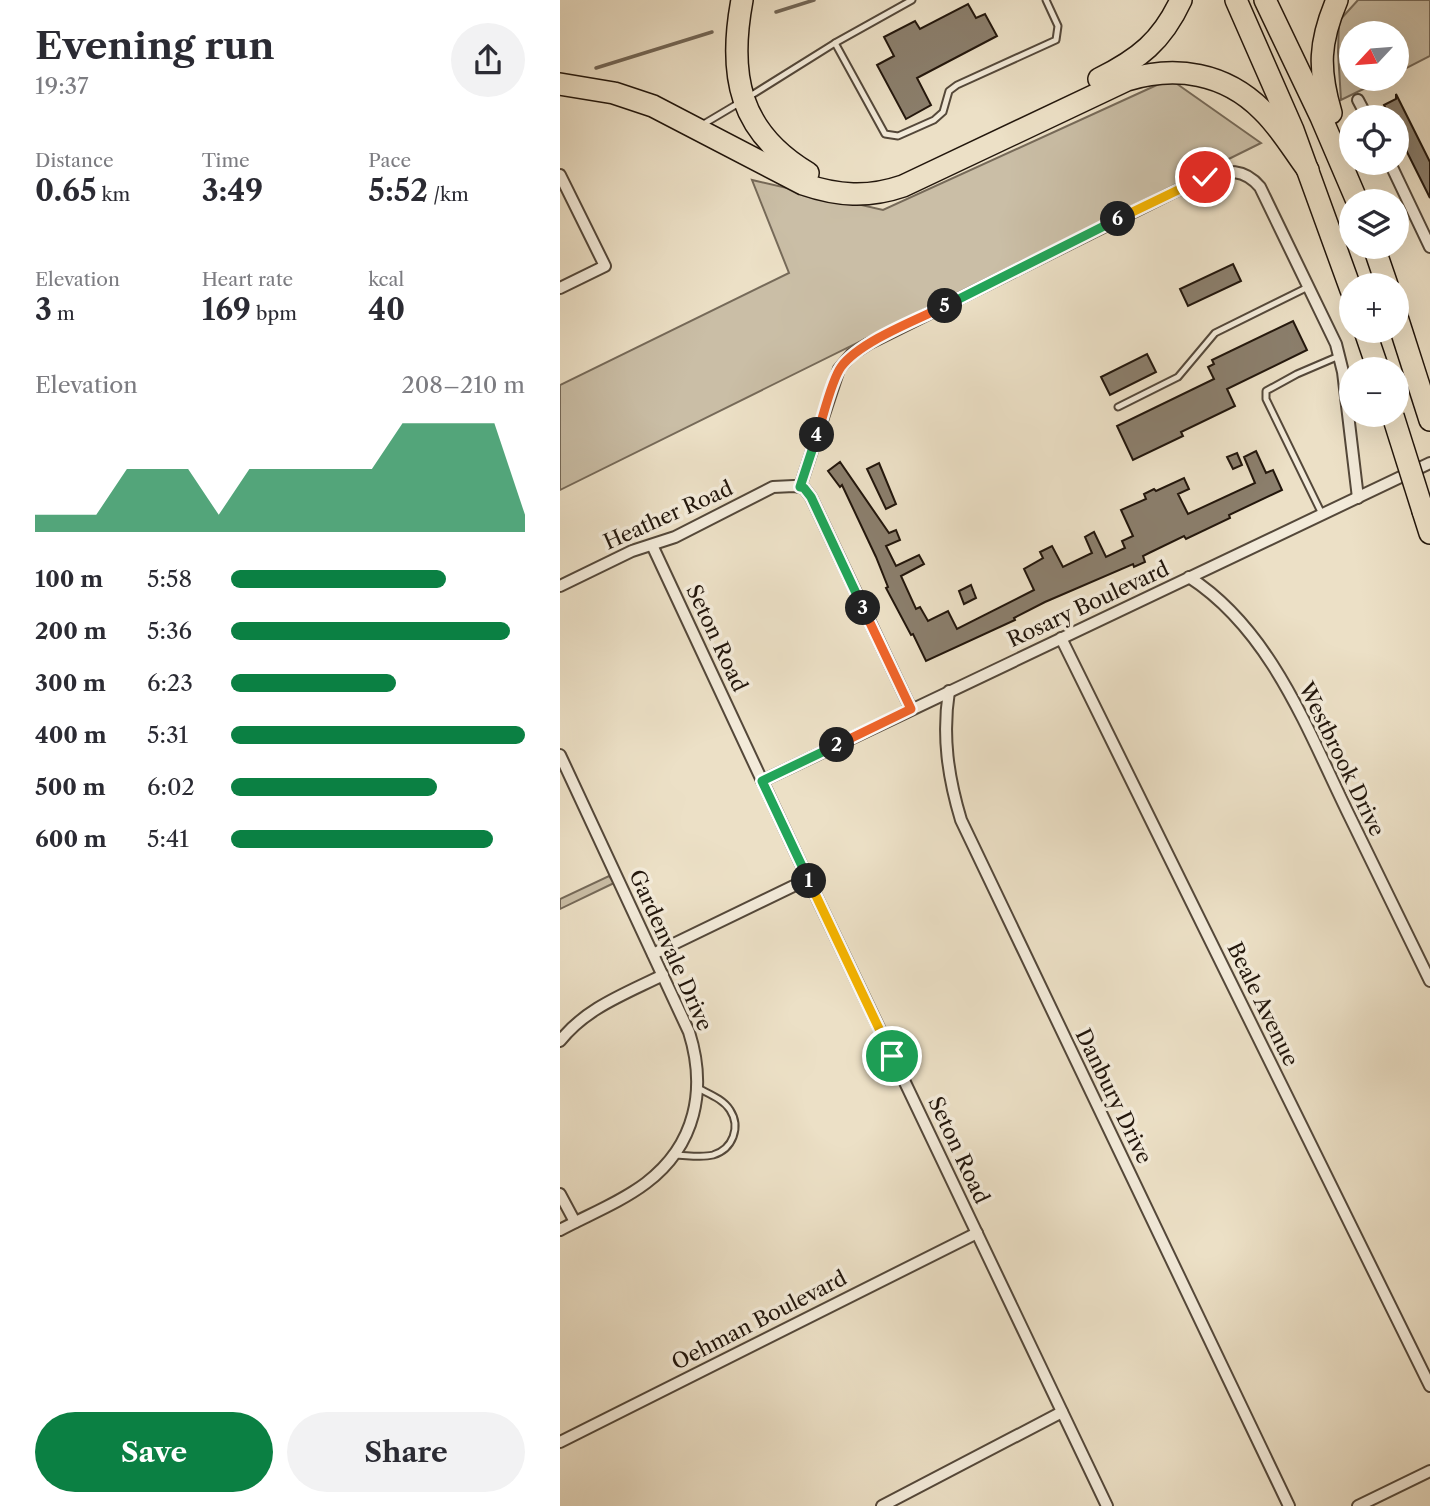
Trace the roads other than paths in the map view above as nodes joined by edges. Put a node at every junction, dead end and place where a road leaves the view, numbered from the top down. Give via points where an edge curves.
1 (742, 0) edge
2 (912, 0) edge
3 (1046, 0) edge
4 (1181, 0) edge
5 (1236, 0) edge
6 (1265, 0) edge
7 (1337, 0) edge
8 (835, 43) junction
9 (560, 84) edge
10 (744, 100) junction
11 (1359, 100) dead end
12 (1361, 105) edge
13 (697, 129) junction
14 (1308, 170) junction
15 (560, 175) edge
16 (1396, 175) edge
17 (1347, 176) junction
18 (1352, 189) edge
19 (1430, 247) edge
20 (1345, 273) edge
21 (1308, 287) junction
22 (560, 288) edge
23 (1405, 343) edge
24 (1339, 356) junction
25 (1118, 407) dead end
26 (1427, 410) edge
27 (1396, 427) edge
28 (1430, 463) edge
29 (797, 487) junction
30 (1357, 498) junction
31 (1322, 514) junction
32 (1430, 533) edge
33 (652, 545) junction
34 (1189, 577) junction
35 (560, 586) edge
36 (1061, 638) junction
37 (949, 691) junction
38 (911, 709) junction
39 (561, 760) edge
40 (762, 781) junction
41 (808, 879) junction
42 (653, 954) junction
43 (663, 975) junction
44 (1430, 981) edge
45 (560, 1041) edge
46 (698, 1088) junction
47 (674, 1155) junction
48 (560, 1194) edge
49 (575, 1222) junction
50 (560, 1230) edge
51 (977, 1233) junction
52 (1430, 1387) edge
53 (1062, 1412) junction
54 (560, 1443) edge
55 (1430, 1471) edge
56 (882, 1506) edge
57 (1107, 1506) edge
58 (1289, 1506) edge
59 (1358, 1506) edge

1 - 10 highway via 736,52
2 - 8 lane
3 - 8 lane via 1059,26 1056,40 957,85 934,120 898,136 885,134
4 - 10 highway via 1169,25 1135,60 902,176 878,183 828,180 790,162 759,130
5 - 14 highway
6 - 17 highway
7 - 17 highway via 1321,65
8 - 10 lane
9 - 13 highway via 614,93 653,106
10 - 13 lane
11 - 12 street
13 - 14 highway via 803,184 866,195 903,186 1127,80 1183,72 1225,84 1261,108
14 - 20 highway
15 - 22 street via 605,266
16 - 19 street
17 - 18 highway
21 - 24 street
21 - 25 lane via 1214,333 1178,377
21 - 29 street via 1261,187 1251,176 1238,172 1205,177 851,355 839,369
23 - 26 highway
24 - 30 street
24 - 31 lane via 1266,391
27 - 32 highway, bridge
28 - 30 street, Rosary Boulevard
29 - 33 street, Heather Road via 773,487
29 - 38 street via 811,497
30 - 31 street, Rosary Boulevard
31 - 34 street, Rosary Boulevard
33 - 35 street, Heather Road
33 - 40 street, Seton Road
34 - 36 street, Rosary Boulevard
34 - 44 street, Westbrook Drive via 1242,624 1282,680
36 - 37 street, Rosary Boulevard
36 - 52 street, Beale Avenue
37 - 38 street, Rosary Boulevard
37 - 58 street, Danbury Drive via 945,737 961,820
38 - 40 street, Rosary Boulevard
39 - 42 street, Gardenvale Drive
40 - 41 street, Seton Road
41 - 42 street
41 - 51 street, Seton Road
42 - 43 street, Gardenvale Drive
43 - 45 street via 597,1008
43 - 46 street, Gardenvale Drive via 696,1053
46 - 47 street, Gardenvale Drive via 693,1118
46 - 47 lane via 730,1110 736,1132 732,1142 714,1155
47 - 49 street, Gardenvale Drive via 645,1184
48 - 49 street
49 - 50 street, Gardenvale Drive
51 - 53 street, Seton Road
51 - 54 street, Oehman Boulevard
53 - 56 street
53 - 57 street, Seton Road
55 - 59 street

